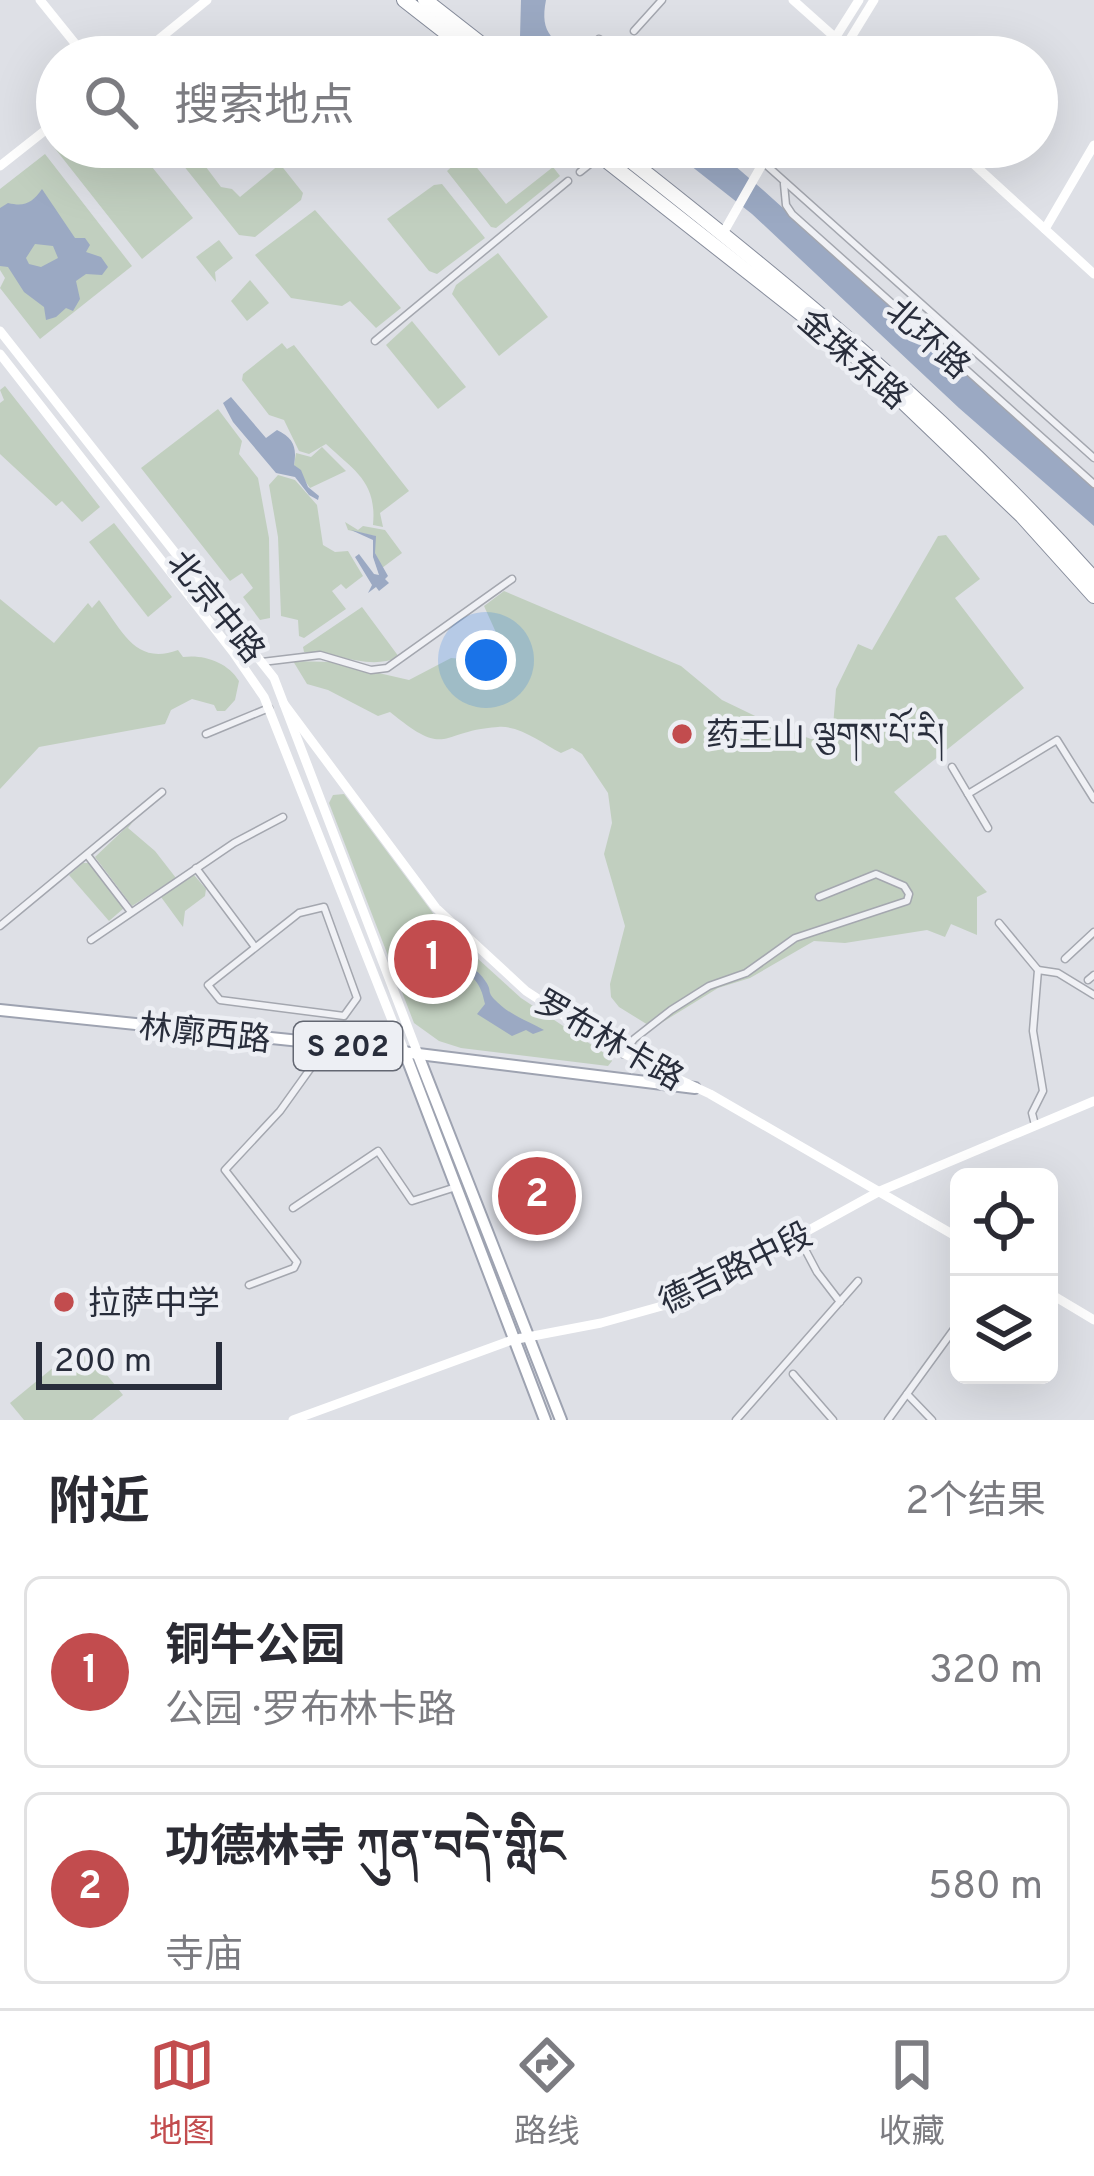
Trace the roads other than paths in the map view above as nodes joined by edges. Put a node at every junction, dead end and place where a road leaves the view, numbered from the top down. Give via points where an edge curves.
1 (40, 0) edge
2 (207, 0) edge
3 (404, 0) edge
4 (425, 0) edge
5 (662, 0) edge
6 (793, 0) edge
7 (859, 0) edge
8 (874, 0) edge
9 (634, 31) dead end
10 (69, 36) edge
11 (163, 36) edge
12 (450, 36) edge
13 (471, 36) edge
14 (835, 36) edge
15 (837, 36) edge
16 (852, 36) edge
17 (36, 138) edge
18 (1094, 145) edge
19 (0, 166) edge
20 (584, 168) edge
21 (625, 168) edge
22 (759, 168) edge
23 (768, 168) edge
24 (979, 168) edge
25 (580, 172) dead end
26 (568, 181) dead end
27 (784, 181) junction
28 (1045, 229) junction
29 (720, 239) junction
30 (1094, 274) edge
31 (0, 331) edge
32 (375, 340) dead end
33 (0, 354) edge
34 (1094, 458) edge
35 (1094, 484) edge
36 (512, 579) dead end
37 (1094, 579) edge
38 (1094, 596) edge
39 (262, 662) junction
40 (284, 704) junction
41 (270, 708) junction
42 (206, 734) dead end
43 (952, 766) dead end
44 (1090, 784) edge
45 (162, 792) dead end
46 (968, 794) junction
47 (1094, 799) edge
48 (310, 806) junction
49 (294, 813) dead end
50 (283, 817) dead end
51 (988, 828) dead end
52 (88, 856) junction
53 (196, 868) junction
54 (819, 896) dead end
55 (131, 912) junction
56 (999, 923) dead end
57 (0, 926) edge
58 (1094, 932) edge
59 (91, 940) dead end
60 (255, 947) junction
61 (1065, 958) dead end
62 (1038, 970) junction
63 (1094, 995) edge
64 (0, 1010) edge
65 (328, 1044) junction
66 (412, 1053) junction
67 (623, 1054) junction
68 (695, 1088) junction
69 (1094, 1101) edge
70 (1035, 1125) junction
71 (456, 1187) junction
72 (880, 1190) junction
73 (293, 1208) dead end
74 (950, 1233) edge
75 (799, 1238) junction
76 (858, 1281) dead end
77 (249, 1285) dead end
78 (1058, 1298) edge
79 (840, 1302) junction
80 (1094, 1320) edge
81 (950, 1335) edge
82 (527, 1337) junction
83 (512, 1340) junction
84 (794, 1374) dead end
85 (908, 1394) junction
86 (293, 1420) edge
87 (545, 1420) edge
88 (561, 1420) edge
89 (736, 1420) edge
90 (833, 1420) edge
91 (888, 1420) edge
92 (932, 1420) edge

1 - 10 main road
2 - 11 main road
3 - 12 highway
4 - 13 highway
5 - 9 street
6 - 14 main road
7 - 15 main road
8 - 16 main road
17 - 19 main road
18 - 28 main road
20 - 25 street
21 - 29 highway, 金珠东路
22 - 29 main road
23 - 27 street
24 - 28 main road
26 - 32 street
27 - 34 street
27 - 35 street, 北环路 via 792,214
28 - 30 main road
29 - 37 highway, 金珠东路 via 908,389
29 - 38 highway, 金珠东路 via 933,427
31 - 39 main road, 北京中路
33 - 41 main road, 北京中路
36 - 39 street via 387,668 320,655
39 - 40 main road, 北京中路
40 - 66 main road, 北京中路
40 - 67 main road, 罗布林卡路 via 460,934 526,991
41 - 42 street
41 - 48 main road, 北京中路
43 - 46 street
44 - 46 street via 1057,740
44 - 47 street
45 - 52 street
46 - 51 street
48 - 49 street
48 - 66 main road, 北京中路
50 - 53 street
52 - 55 street
52 - 57 street
53 - 55 street
53 - 60 street
54 - 67 street via 876,874 909,894 907,902 796,938 746,973 709,986
55 - 59 street
56 - 62 street
58 - 61 street
60 - 60 street via 299,913 324,907 357,998 351,1009 340,1018 220,1000 208,986
62 - 63 street
62 - 70 street via 1033,1031 1043,1091
64 - 65 main road, 林廓西路 / S 202
65 - 66 main road, 林廓西路 / S 202
65 - 77 street via 225,1170 297,1262
66 - 68 main road, 林廓西路 / S 202
66 - 71 main road
66 - 82 main road
67 - 68 main road, 罗布林卡路
68 - 72 main road, 罗布林卡路
69 - 70 main road, 德吉路中段
70 - 72 main road, 德吉路中段
71 - 73 street via 412,1201 377,1151
71 - 83 main road
72 - 74 main road, 罗布林卡路
72 - 75 main road, 德吉路中段
75 - 79 street
75 - 82 main road, 德吉路中段 via 680,1301
76 - 79 street
78 - 80 main road
79 - 89 street
81 - 85 street
82 - 83 main road, 德吉路中段
82 - 88 main road
83 - 86 main road, 德吉路中段
83 - 87 main road
84 - 90 street
85 - 91 street
85 - 92 street

